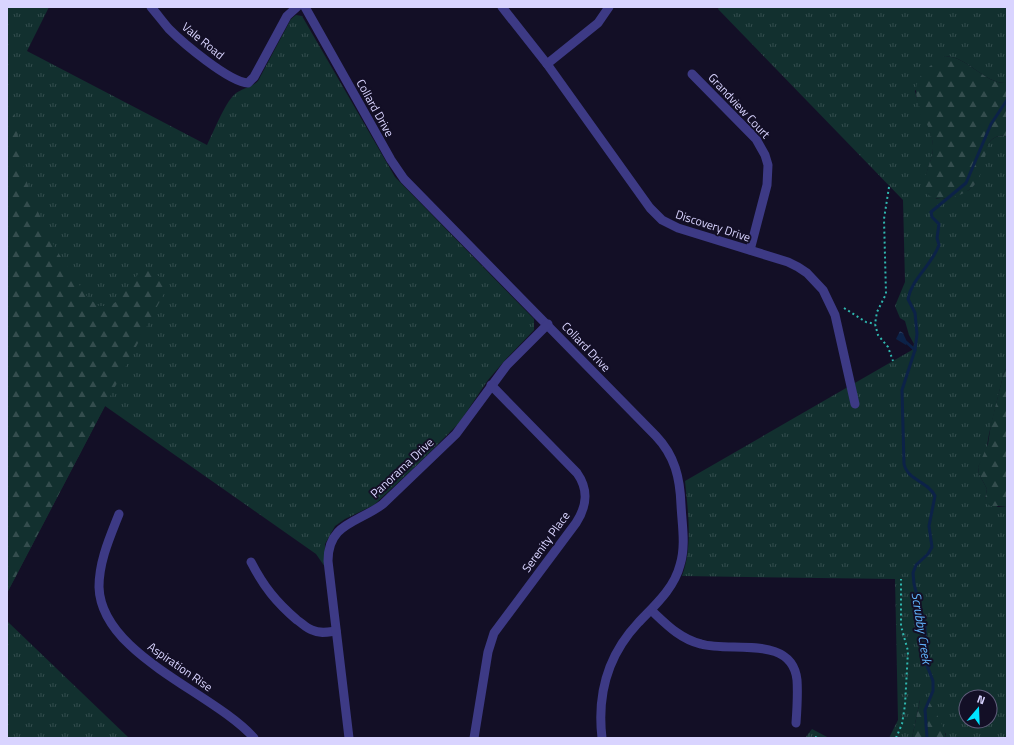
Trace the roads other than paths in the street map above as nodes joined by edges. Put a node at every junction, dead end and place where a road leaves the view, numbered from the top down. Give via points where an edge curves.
1 (151, 7) edge
2 (297, 7) edge
3 (305, 7) edge
4 (502, 7) edge
5 (609, 7) edge
6 (547, 64) junction
7 (692, 74) dead end
8 (750, 250) junction
9 (548, 324) junction
10 (491, 385) junction
11 (855, 404) dead end
12 (119, 514) dead end
13 (251, 562) dead end
14 (651, 610) junction
15 (336, 632) junction
16 (796, 723) dead end
17 (254, 738) edge
18 (348, 738) edge
19 (474, 738) edge
20 (602, 738) edge

1 - 2 street, Vale Road via 169,29 214,66 238,81 248,83 254,78 287,16
3 - 9 street, Collard Drive via 397,170
4 - 6 street, Discovery Drive
5 - 6 street via 598,23
6 - 8 street, Discovery Drive via 650,208 662,220 678,228
7 - 8 street, Grandview Court via 756,139 765,155 768,165 767,185
8 - 11 street, Discovery Drive via 798,267 823,290 830,302 841,335
9 - 10 street, Panorama Drive
9 - 14 street, Collard Drive via 656,436 670,452 676,468 680,488 683,553 676,576
10 - 15 street, Panorama Drive via 464,425 394,494 372,512 340,528 335,534 330,544 328,561
10 - 19 street, Serenity Place via 577,473 584,482 586,504 576,523 494,633 488,652
12 - 17 street, Aspiration Rise via 106,545 101,567 99,586 105,614 140,654 222,711
13 - 15 street via 263,585 275,600 306,627 324,633
14 - 16 street via 681,636 701,644 725,648 760,648 783,654 791,662 797,680
14 - 20 street, Collard Drive via 625,639 609,668 601,703
15 - 18 street, Panorama Drive

